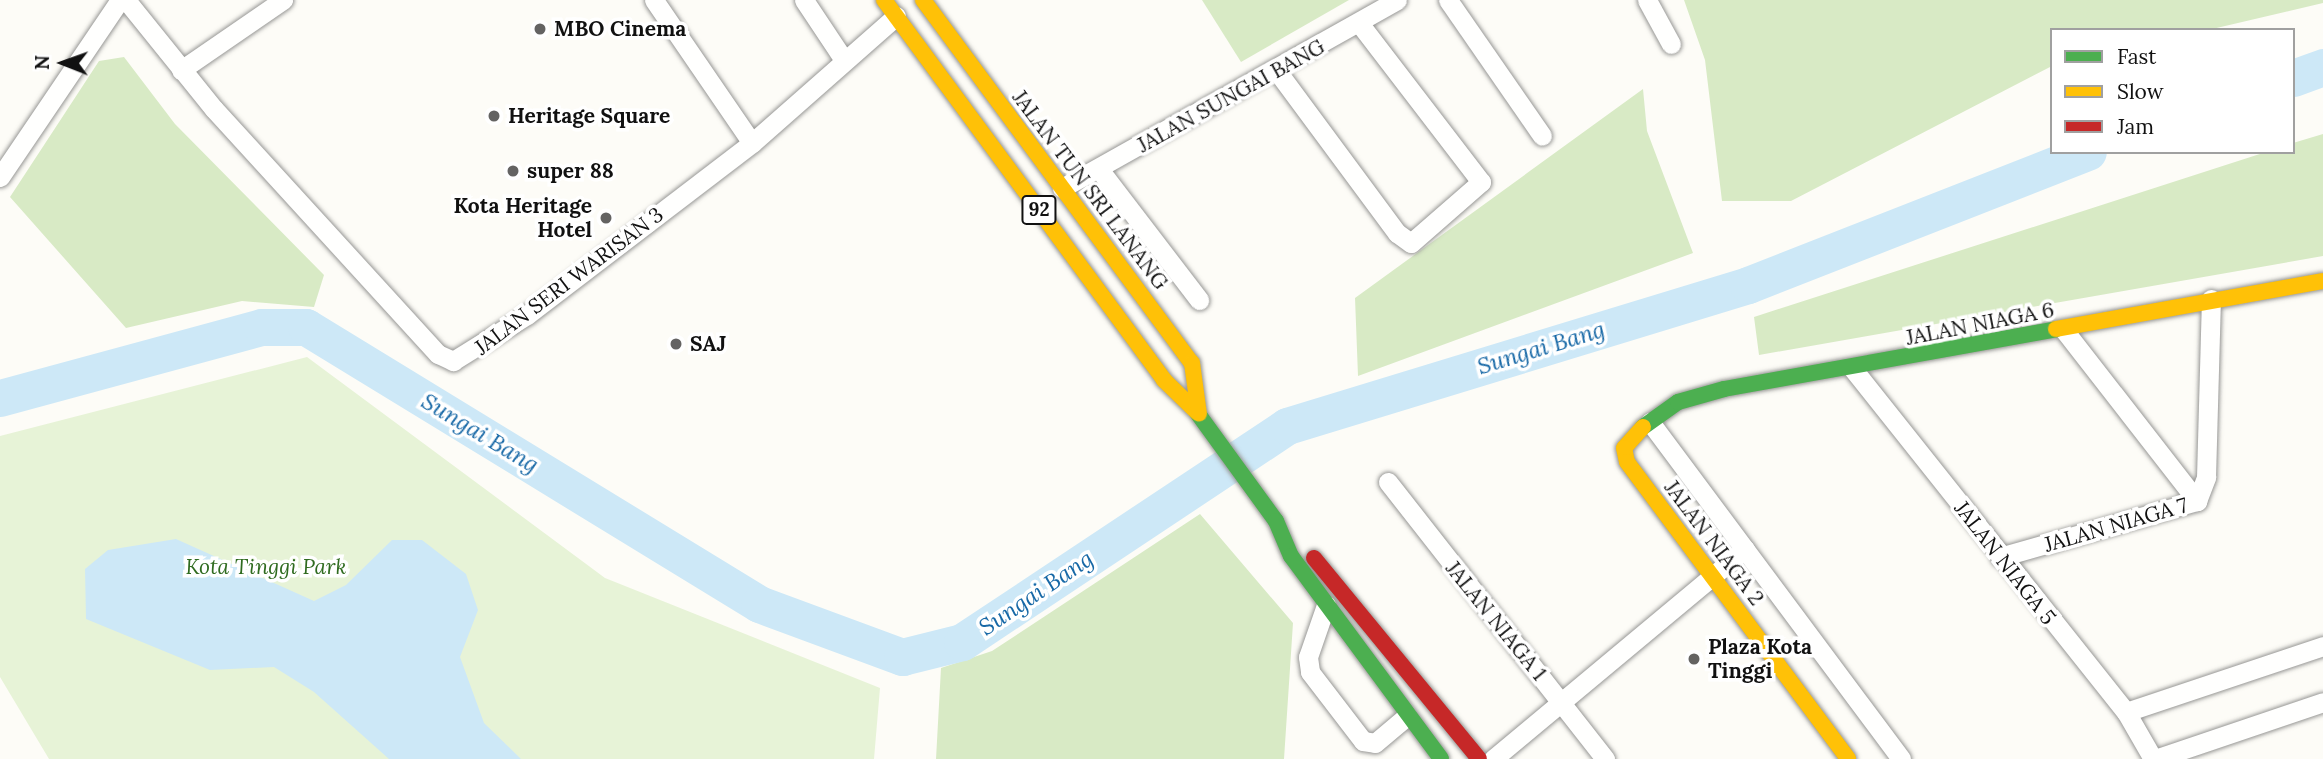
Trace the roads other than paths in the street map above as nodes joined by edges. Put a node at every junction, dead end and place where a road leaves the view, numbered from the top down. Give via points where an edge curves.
1 (120, 0) edge
2 (126, 0) edge
3 (283, 0) edge
4 (654, 0) edge
5 (804, 0) edge
6 (923, 0) edge
7 (1397, 0) edge
8 (1448, 0) edge
9 (1647, 0) edge
10 (890, 8) edge
11 (1359, 23) junction
12 (1671, 44) dead end
13 (845, 60) junction
14 (181, 70) junction
15 (1277, 71) junction
16 (1542, 136) dead end
17 (752, 143) junction
18 (1099, 169) junction
19 (0, 177) edge
20 (1062, 188) junction
21 (2323, 281) edge
22 (2211, 299) junction
23 (1199, 300) dead end
24 (2064, 330) junction
25 (1853, 369) junction
26 (1199, 414) junction
27 (1650, 422) junction
28 (1388, 482) dead end
29 (2197, 501) junction
30 (1276, 521) junction
31 (1745, 550) junction
32 (2000, 557) junction
33 (1713, 575) junction
34 (1326, 605) junction
35 (2323, 646) edge
36 (1561, 702) junction
37 (2323, 702) edge
38 (2126, 712) junction
39 (1407, 716) junction
40 (2196, 752) edge
41 (1441, 759) edge
42 (1479, 759) edge
43 (1493, 759) edge
44 (1605, 759) edge
45 (1848, 759) edge
46 (1900, 759) edge
47 (2154, 759) edge

1 - 19 street
2 - 14 street, JALAN SERI WARISAN 3
3 - 14 street
4 - 17 street
5 - 13 street
6 - 20 main road, JALAN TUN SRI LANANG / 92
7 - 11 street, JALAN SUNGAI BANG
8 - 16 street
9 - 12 street
10 - 13 street, JALAN SERI WARISAN 3
10 - 26 main road, JALAN TUN SRI LANANG / 92 via 1164,380
11 - 15 street, JALAN SUNGAI BANG
11 - 15 street via 1482,185 1412,243 1397,233
13 - 17 street, JALAN SERI WARISAN 3
14 - 17 street, JALAN SERI WARISAN 3 via 438,354 453,361 527,315
15 - 18 street, JALAN SUNGAI BANG
18 - 20 street, JALAN SUNGAI BANG
18 - 23 street
20 - 26 main road, JALAN TUN SRI LANANG / 92 via 1192,363
21 - 22 main road, JALAN NIAGA 6
22 - 24 main road, JALAN NIAGA 6
22 - 29 street, JALAN NIAGA 7 via 2206,477
24 - 25 main road, JALAN NIAGA 6
24 - 29 street
25 - 27 main road, JALAN NIAGA 6 via 1702,394
25 - 32 street, JALAN NIAGA 5
26 - 30 main road, JALAN TUN SRI LANANG / 92
27 - 31 street
27 - 33 main road, JALAN NIAGA 2 via 1626,442 1624,456
28 - 36 street, JALAN NIAGA 1
29 - 32 street, JALAN NIAGA 7
30 - 34 main road, JALAN TUN SRI LANANG / 92
30 - 42 main road, JALAN TUN SRI LANANG / 92 via 1305,546
31 - 33 street
31 - 46 street
32 - 38 street, JALAN NIAGA 5
33 - 36 street
33 - 45 main road, JALAN NIAGA 2
34 - 39 main road, JALAN TUN SRI LANANG / 92
34 - 39 street via 1308,657 1310,672 1363,741 1375,743
35 - 38 street
36 - 43 street
36 - 44 street, JALAN NIAGA 1
37 - 40 street
38 - 47 street, JALAN NIAGA 5
39 - 41 main road, JALAN TUN SRI LANANG / 92
40 - 47 street

